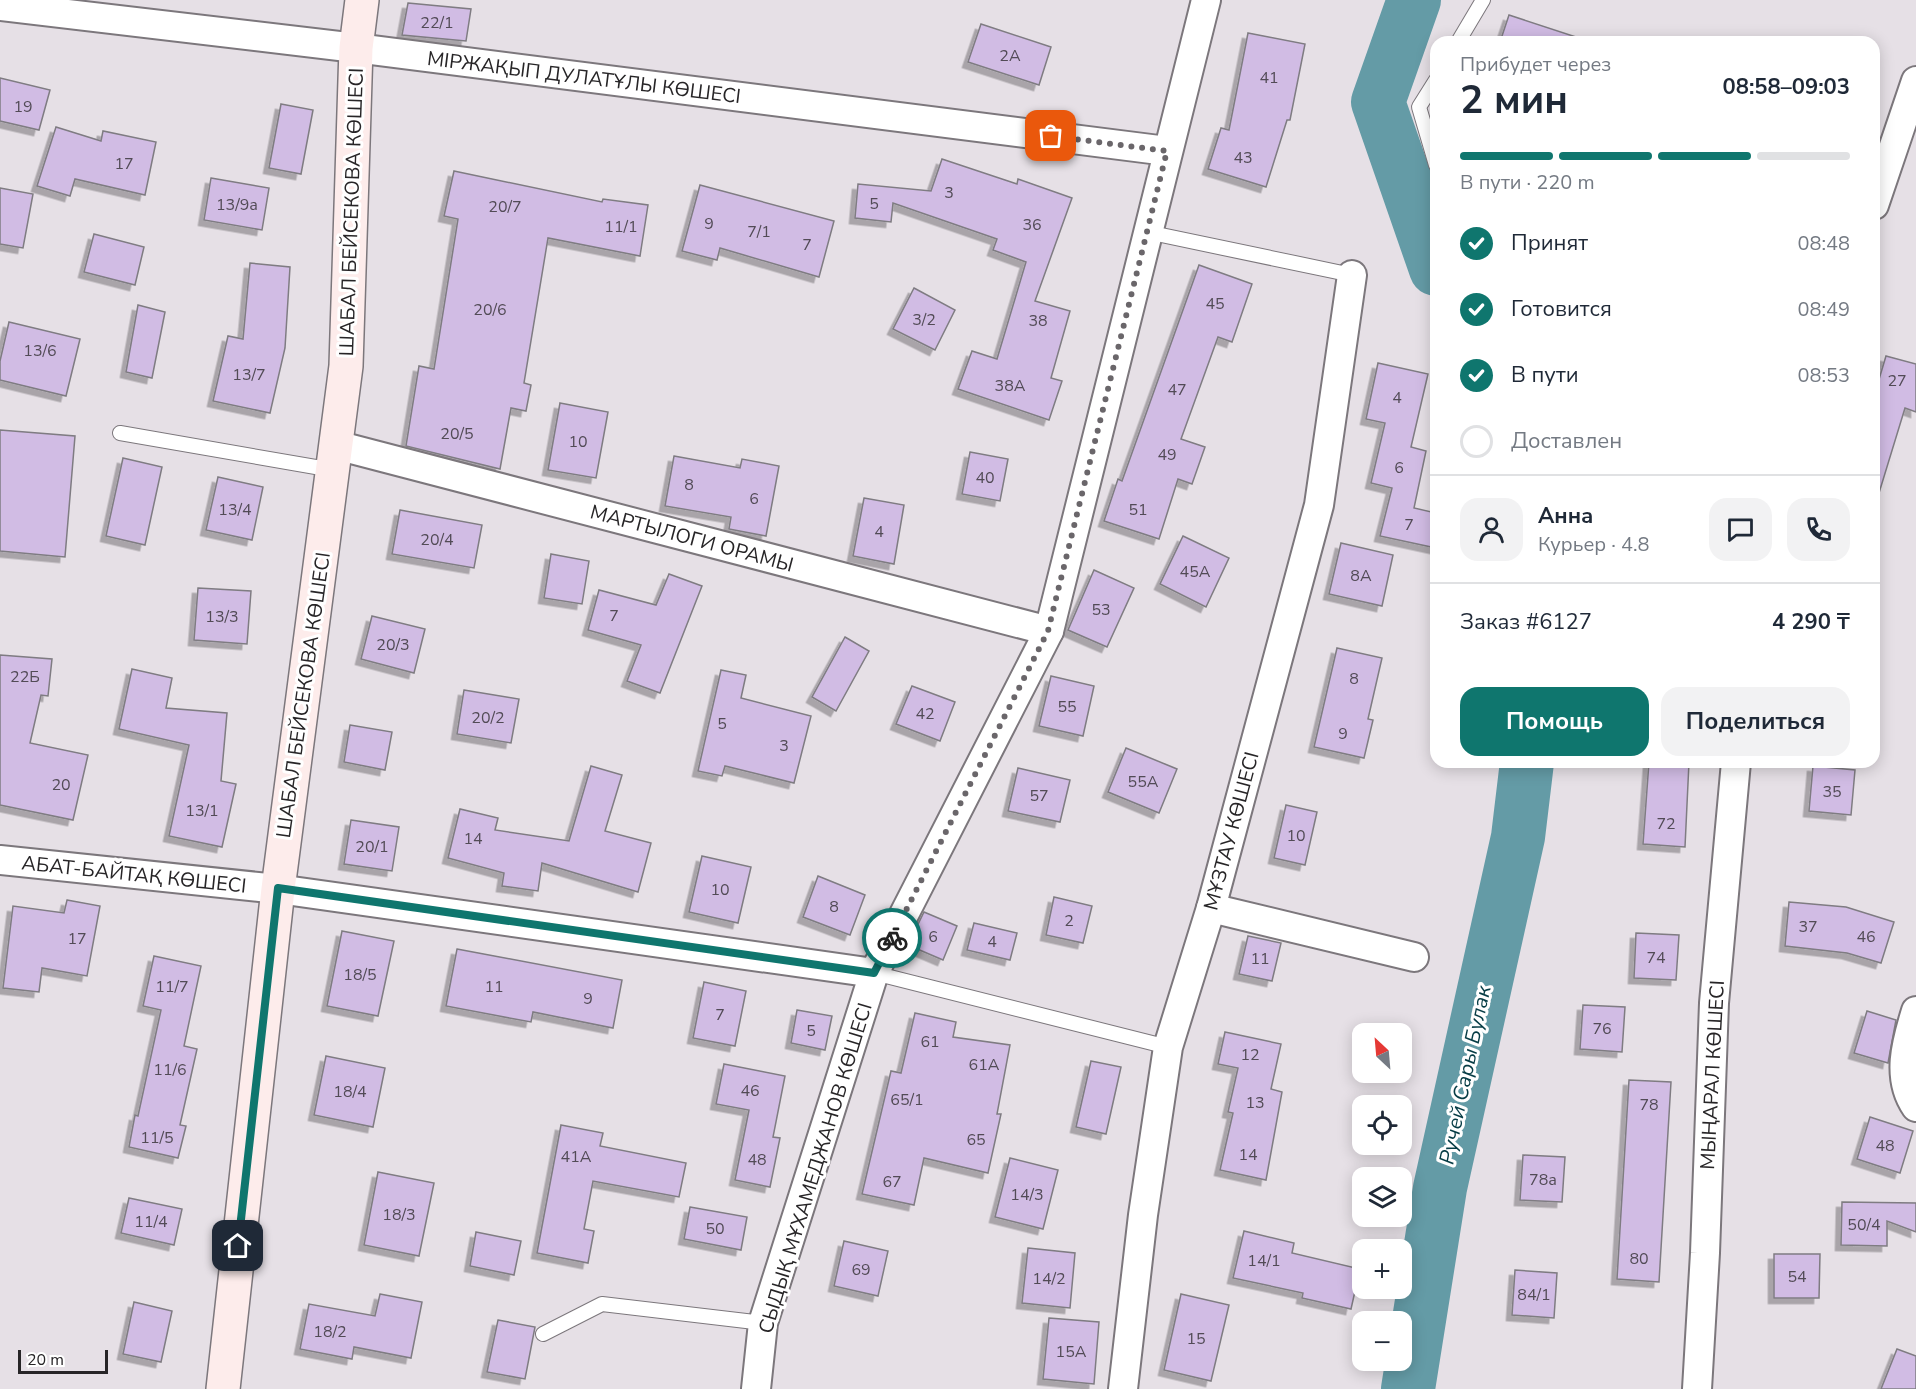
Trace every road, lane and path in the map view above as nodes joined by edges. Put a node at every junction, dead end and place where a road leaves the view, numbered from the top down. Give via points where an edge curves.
1 (362, 0) edge
2 (1206, 0) edge
3 (1484, 0) edge
4 (0, 6) edge
5 (86, 8) edge
6 (1462, 36) edge
7 (356, 48) junction
8 (1916, 81) edge
9 (1430, 90) edge
10 (1430, 145) edge
11 (1167, 151) junction
12 (1880, 187) edge
13 (1147, 232) junction
14 (1352, 275) joint
15 (120, 433) dead end
16 (335, 458) junction
17 (1048, 631) junction
18 (1735, 768) edge
19 (0, 860) edge
20 (278, 888) junction
21 (1211, 908) junction
22 (1414, 957) dead end
23 (874, 973) junction
24 (1916, 1011) edge
25 (1168, 1047) junction
26 (1916, 1107) edge
27 (763, 1323) junction
28 (543, 1334) dead end
29 (223, 1389) edge
30 (756, 1389) edge
31 (1124, 1389) edge
32 (1697, 1389) edge

1 - 7 main road, ШАБАЛ БЕЙСЕКОВА КӨШЕСІ
2 - 11 street, СЫДЫҚ МҰХАМЕДЖАНОВ КӨШЕСІ
3 - 6 lane
4 - 5 street, МІРЖАҚЫП ДУЛАТҰЛЫ КӨШЕСІ
5 - 7 street, МІРЖАҚЫП ДУЛАТҰЛЫ КӨШЕСІ
7 - 11 street, МІРЖАҚЫП ДУЛАТҰЛЫ КӨШЕСІ
7 - 16 main road, ШАБАЛ БЕЙСЕКОВА КӨШЕСІ via 346,366
8 - 12 street
9 - 10 lane via 1419,107
11 - 13 street, СЫДЫҚ МҰХАМЕДЖАНОВ КӨШЕСІ
13 - 14 lane
13 - 17 street, СЫДЫҚ МҰХАМЕДЖАНОВ КӨШЕСІ
14 - 21 street, МҰЗТАУ КӨШЕСІ via 1319,506
15 - 16 lane
16 - 17 street, МАРТЫЛОГИ ОРАМЫ
16 - 20 main road, ШАБАЛ БЕЙСЕКОВА КӨШЕСІ
17 - 23 street, СЫДЫҚ МҰХАМЕДЖАНОВ КӨШЕСІ
18 - 32 street, МЫҢАРАЛ КӨШЕСІ via 1713,1003
19 - 20 street, АБАТ-БАЙТАҚ КӨШЕСІ
20 - 23 street, АБАТ-БАЙТАҚ КӨШЕСІ
20 - 29 main road, ШАБАЛ БЕЙСЕКОВА КӨШЕСІ
21 - 22 street
21 - 25 street, МҰЗТАУ КӨШЕСІ
23 - 25 lane
23 - 27 street, СЫДЫҚ МҰХАМЕДЖАНОВ КӨШЕСІ
24 - 26 street via 1908,1036 1903,1081
25 - 31 street, МҰЗТАУ КӨШЕСІ via 1143,1215
27 - 28 lane via 602,1304
27 - 30 street, СЫДЫҚ МҰХАМЕДЖАНОВ КӨШЕСІ

